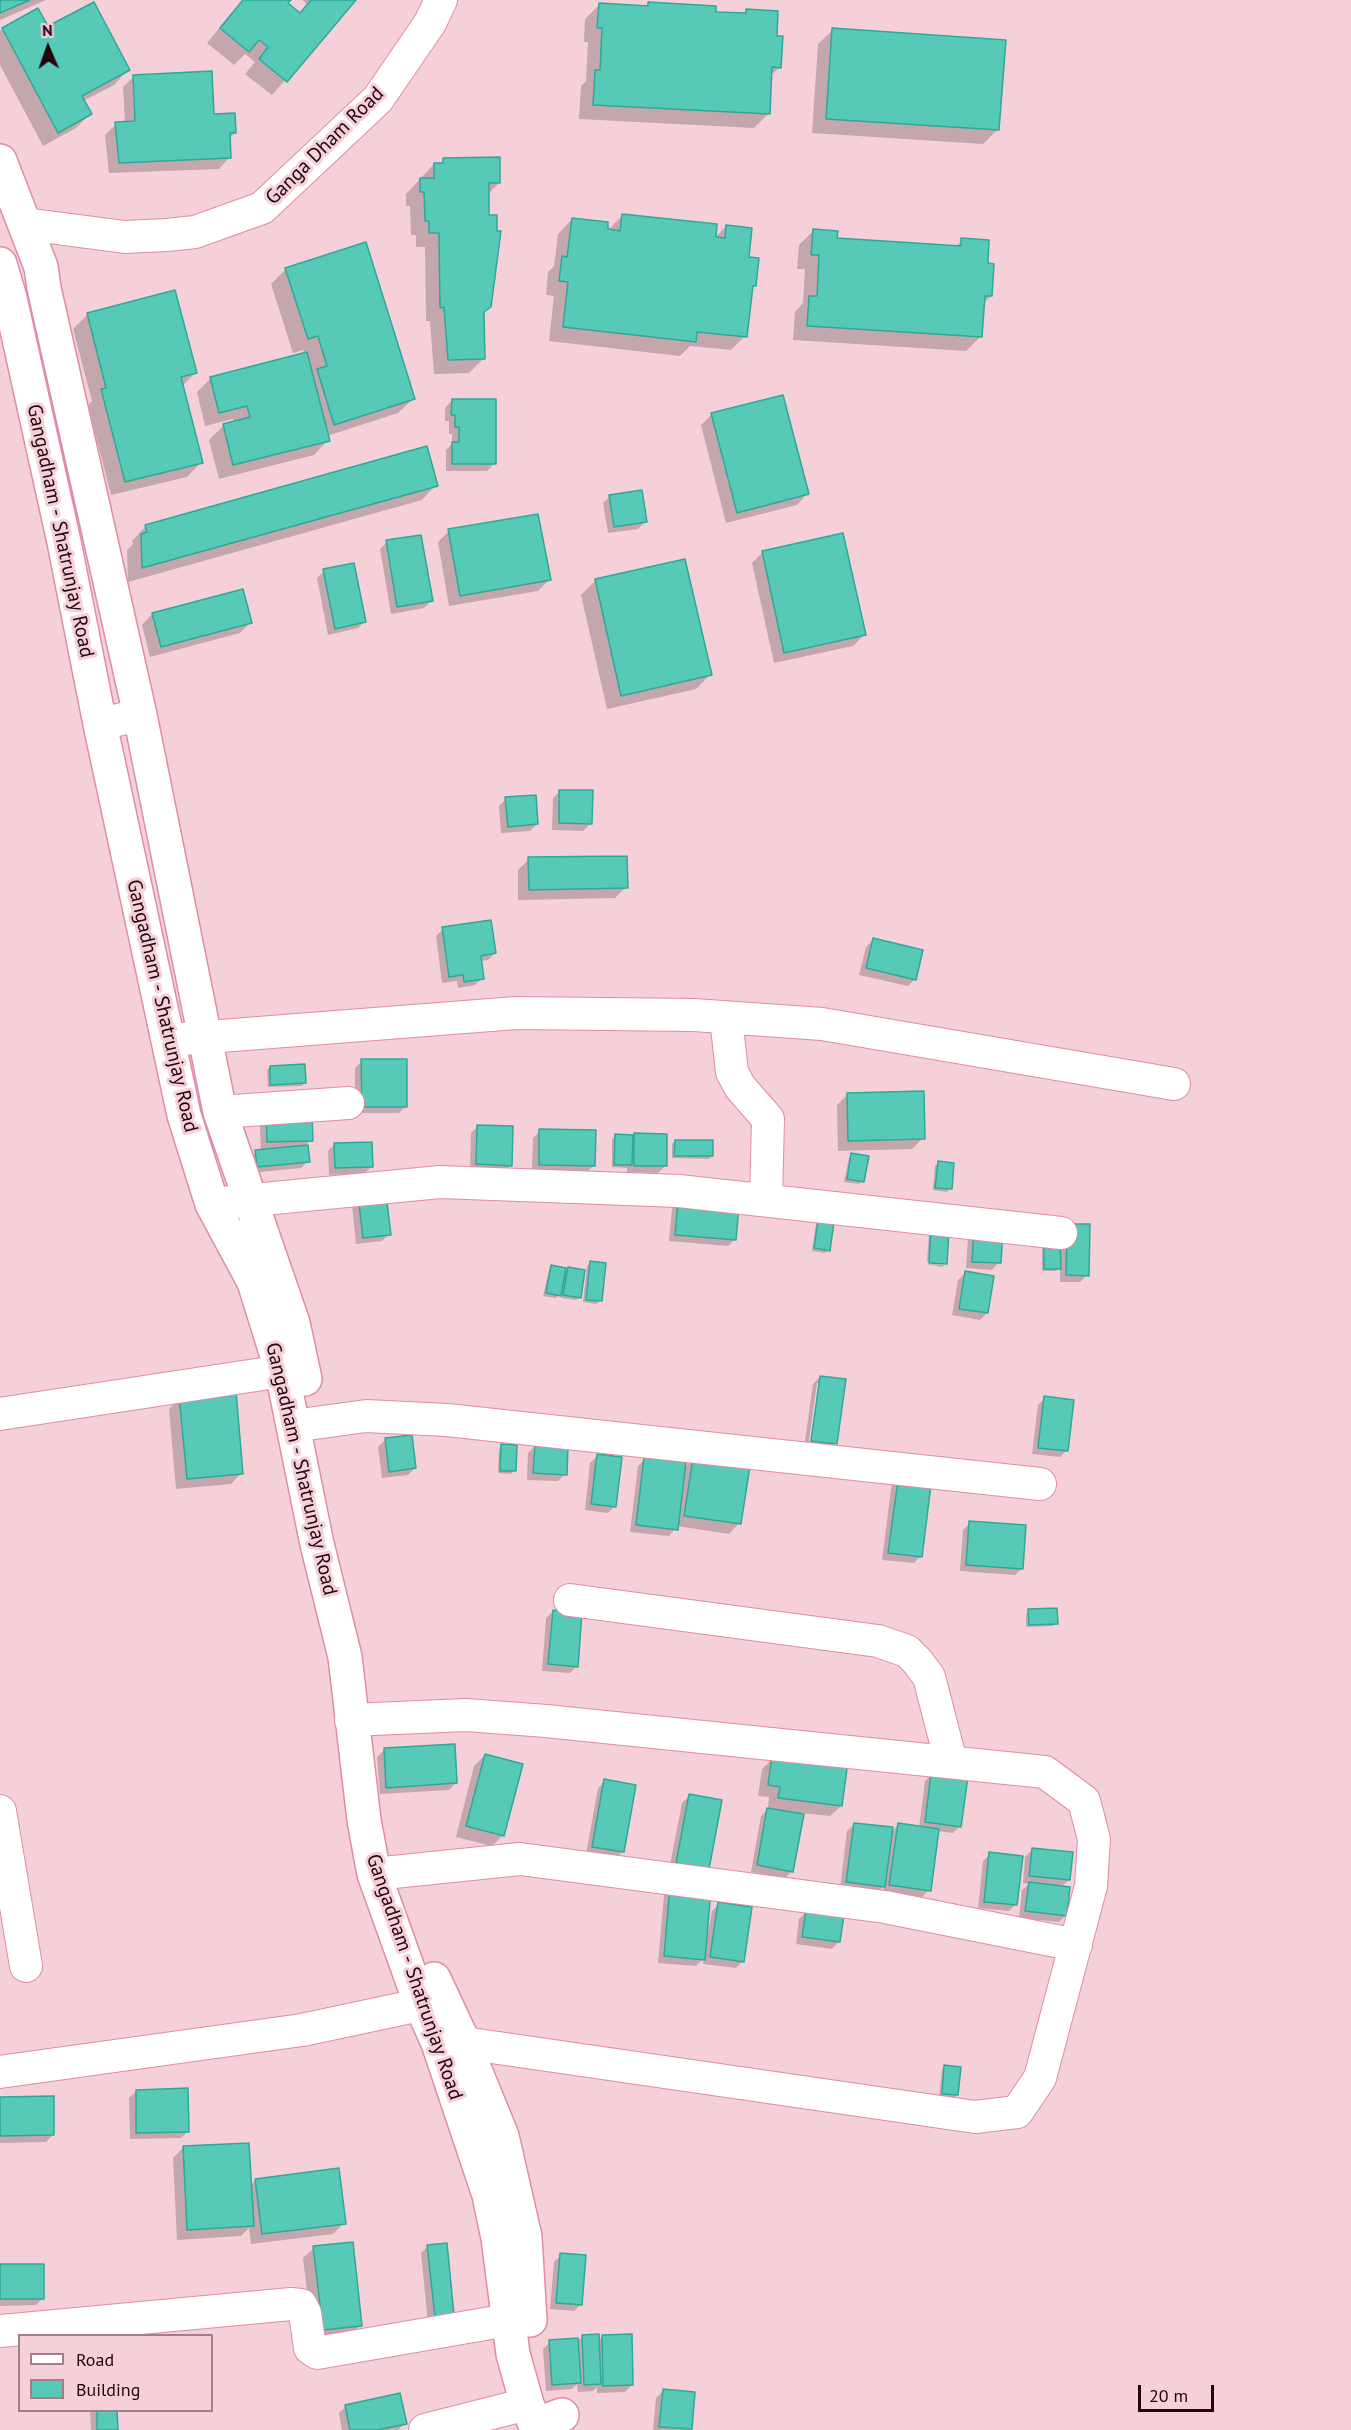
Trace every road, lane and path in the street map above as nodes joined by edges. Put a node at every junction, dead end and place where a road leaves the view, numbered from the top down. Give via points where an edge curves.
1 (441, 0) edge
2 (0, 161) edge
3 (12, 225) edge
4 (0, 264) edge
5 (140, 715) junction
6 (100, 724) junction
7 (726, 1018) junction
8 (204, 1038) junction
9 (169, 1040) junction
10 (1174, 1084) dead end
11 (348, 1103) dead end
12 (220, 1112) junction
13 (766, 1200) junction
14 (249, 1201) junction
15 (212, 1204) junction
16 (1061, 1233) dead end
17 (292, 1370) junction
18 (0, 1414) edge
19 (303, 1424) junction
20 (1040, 1484) dead end
21 (570, 1600) dead end
22 (360, 1720) junction
23 (951, 1762) junction
24 (0, 1811) edge
25 (382, 1874) junction
26 (1076, 1945) junction
27 (26, 1966) dead end
28 (432, 2002) junction
29 (464, 2043) junction
30 (0, 2073) edge
31 (519, 2320) junction
32 (0, 2331) edge
33 (540, 2418) edge
34 (425, 2430) edge

1 - 3 street, Ganga Dham Road via 430,23 378,99 262,208 195,232 167,235 125,237
2 - 3 main road, Gangadham - Shatrunjay Road
3 - 5 main road, Gangadham - Shatrunjay Road via 41,267
4 - 6 main road, Gangadham - Shatrunjay Road via 64,542
5 - 6 street
5 - 8 main road, Gangadham - Shatrunjay Road
6 - 9 main road, Gangadham - Shatrunjay Road
7 - 8 street via 516,1013
7 - 10 street via 822,1024
7 - 13 street via 732,1072 768,1119
8 - 9 street
8 - 12 main road, Gangadham - Shatrunjay Road
9 - 15 main road, Gangadham - Shatrunjay Road via 184,1115
11 - 12 street
12 - 14 main road, Gangadham - Shatrunjay Road
13 - 14 street via 679,1191 440,1182
13 - 16 street
14 - 15 street
14 - 17 main road, Gangadham - Shatrunjay Road via 293,1323
15 - 17 main road, Gangadham - Shatrunjay Road via 254,1282
17 - 18 street
17 - 19 main road, Gangadham - Shatrunjay Road
19 - 20 street via 366,1416 447,1420
19 - 22 main road, Gangadham - Shatrunjay Road via 317,1544
21 - 23 street via 878,1641 907,1651 929,1677
22 - 23 street via 466,1714
22 - 25 main road, Gangadham - Shatrunjay Road via 364,1820
23 - 26 street via 1046,1772 1084,1801 1094,1839 1091,1886
24 - 27 street
25 - 26 street via 520,1859 885,1907
25 - 28 main road, Gangadham - Shatrunjay Road
26 - 29 street via 1040,2078 1017,2112 975,2117
28 - 29 main road, Gangadham - Shatrunjay Road
28 - 30 street via 302,2030
28 - 31 main road, Gangadham - Shatrunjay Road via 438,2043 489,2195
29 - 31 main road, Gangadham - Shatrunjay Road via 504,2148 525,2237
31 - 32 street via 317,2353 310,2348 301,2305 291,2304
31 - 33 main road, Gangadham - Shatrunjay Road via 513,2354
33 - 34 street

